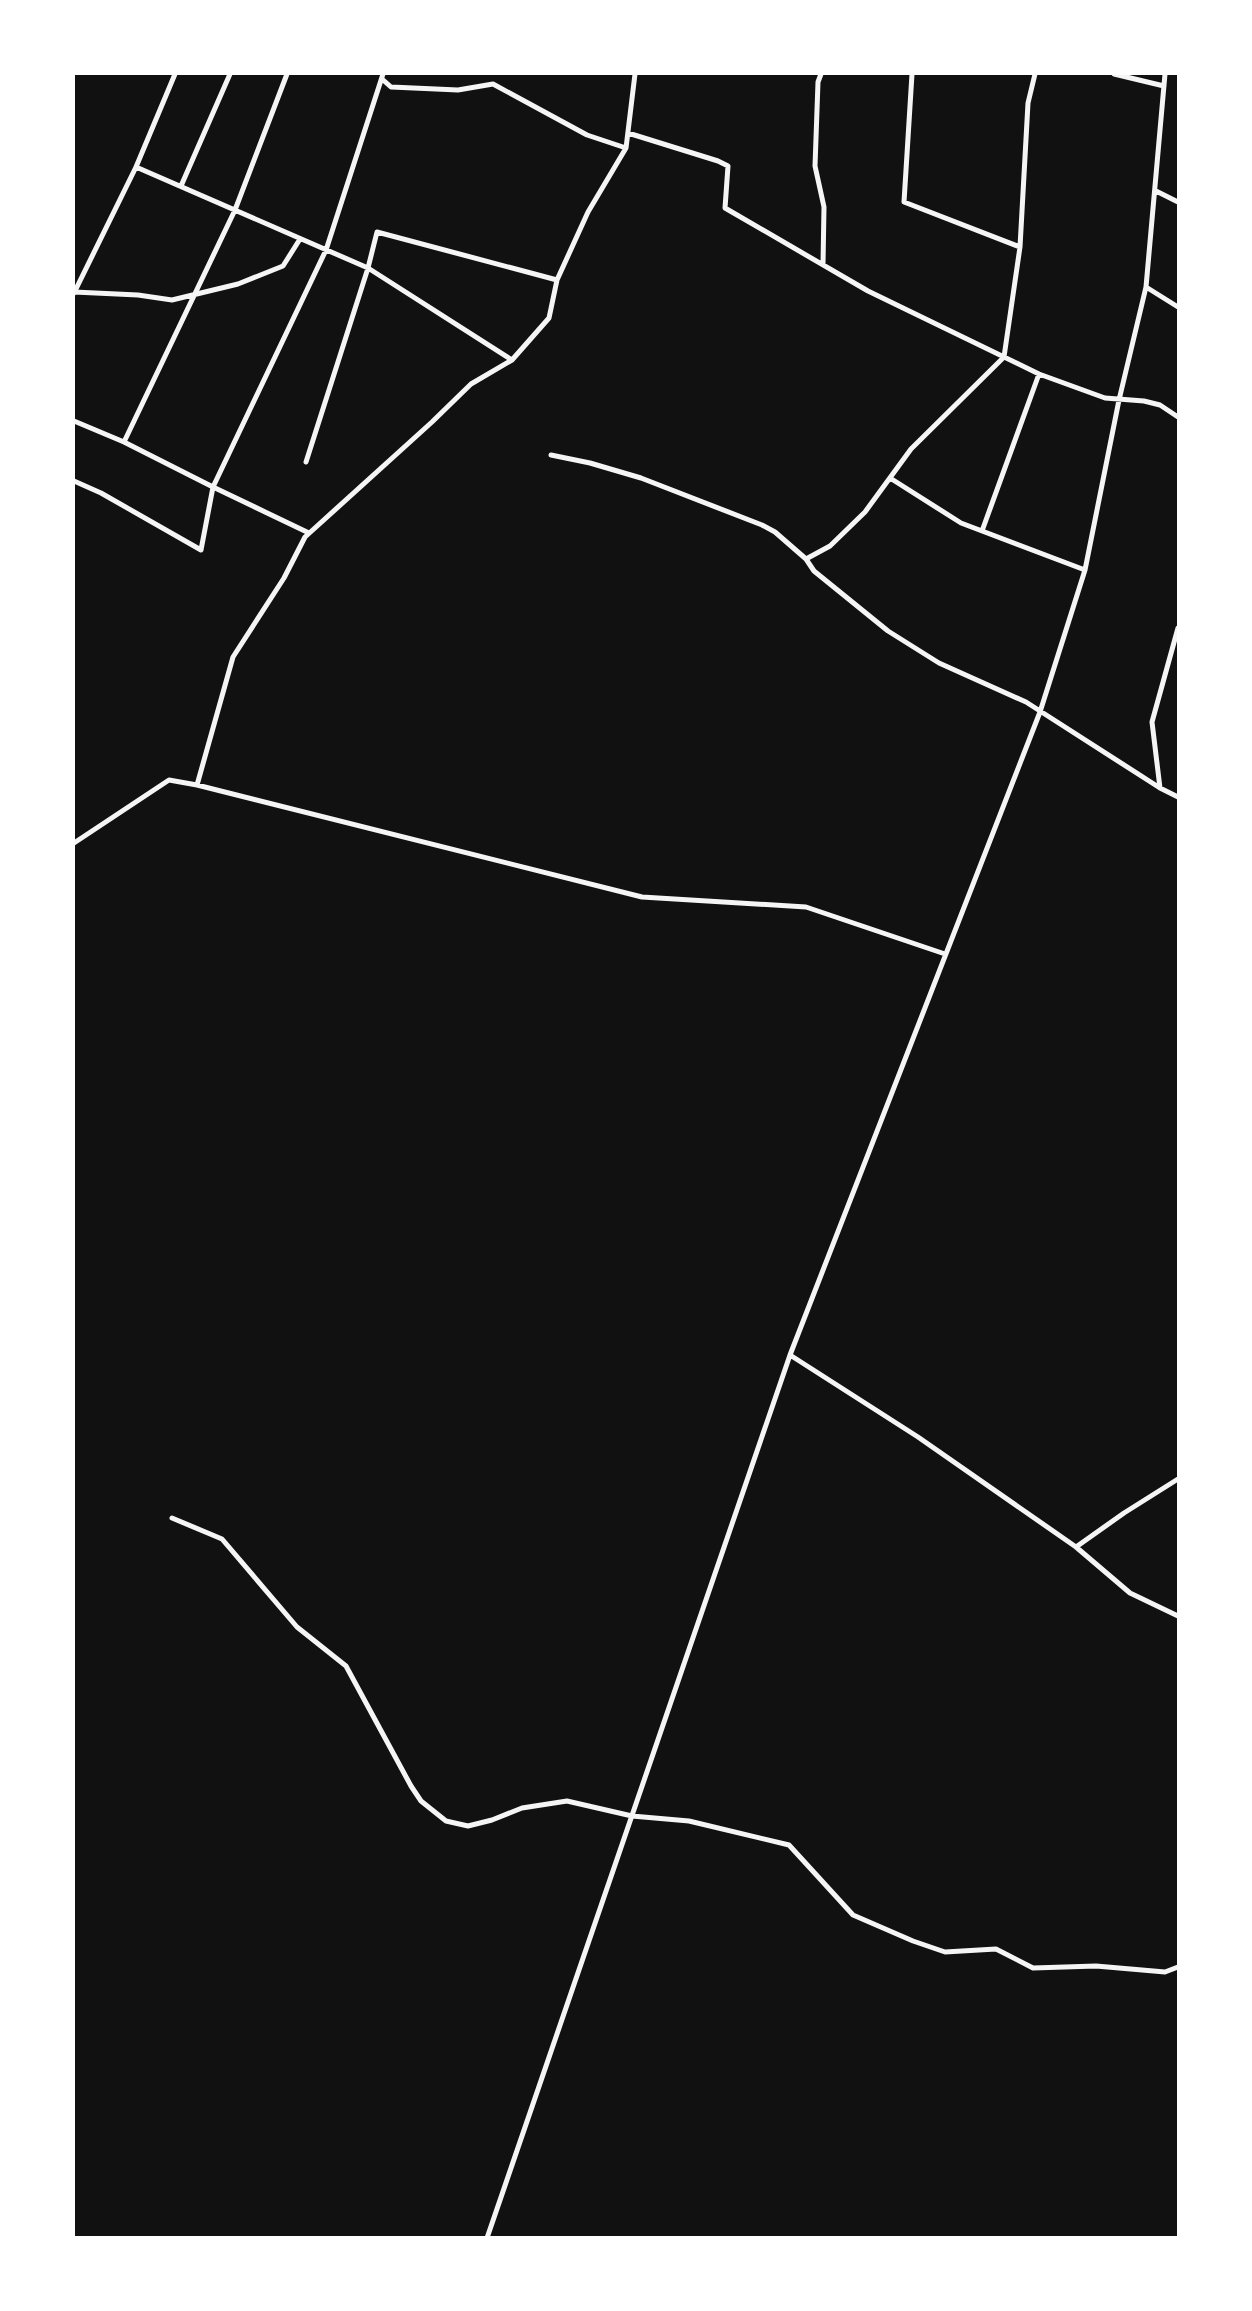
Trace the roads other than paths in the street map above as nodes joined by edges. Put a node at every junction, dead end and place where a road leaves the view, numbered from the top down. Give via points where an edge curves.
1 (175, 74) edge
2 (230, 74) edge
3 (288, 74) edge
4 (635, 74) edge
5 (821, 74) edge
6 (912, 74) edge
7 (1035, 74) edge
8 (1114, 74) edge
9 (1166, 74) edge
10 (382, 76) edge
11 (1164, 86) junction
12 (628, 133) junction
13 (626, 148) junction
14 (136, 167) junction
15 (181, 187) junction
16 (1156, 191) junction
17 (1178, 202) edge
18 (235, 210) junction
19 (300, 239) junction
20 (1020, 247) junction
21 (327, 250) junction
22 (823, 265) junction
23 (368, 268) junction
24 (557, 280) junction
25 (1146, 287) junction
26 (195, 292) junction
27 (74, 293) edge
28 (1178, 307) edge
29 (1004, 357) junction
30 (512, 360) junction
31 (1039, 374) junction
32 (1119, 400) junction
33 (1178, 417) edge
34 (74, 421) edge
35 (124, 442) junction
36 (551, 456) dead end
37 (306, 462) dead end
38 (890, 478) junction
39 (74, 481) edge
40 (213, 487) junction
41 (982, 531) junction
42 (309, 533) junction
43 (806, 559) junction
44 (1085, 570) junction
45 (1178, 628) edge
46 (1040, 712) junction
47 (197, 785) junction
48 (1160, 788) junction
49 (1178, 797) edge
50 (74, 844) edge
51 (945, 954) junction
52 (790, 1355) junction
53 (1178, 1479) edge
54 (172, 1518) dead end
55 (1076, 1547) junction
56 (1178, 1616) edge
57 (632, 1816) junction
58 (1178, 1967) edge
59 (487, 2238) edge

1 - 14 street
2 - 15 street
3 - 18 street
4 - 12 street
5 - 22 street via 815,166 824,207
6 - 20 street via 904,202
7 - 20 street via 1028,103
8 - 11 street
9 - 11 street
10 - 13 street via 391,87 458,90 493,84 587,135
10 - 21 street
11 - 16 street
12 - 13 street
12 - 22 street via 727,166 725,208
13 - 24 street via 588,212
14 - 15 street
14 - 27 street
15 - 18 street
16 - 17 street
16 - 25 street
18 - 19 street
18 - 26 street
19 - 21 street
19 - 26 street via 283,266 239,284
20 - 29 street
21 - 23 street
21 - 40 street
22 - 29 street
23 - 24 street via 377,232
23 - 30 street
23 - 37 street
24 - 30 street via 549,318
25 - 28 street
25 - 32 street
26 - 27 street via 172,300
26 - 35 street
29 - 31 street
29 - 38 street via 911,450
30 - 42 street via 471,384
31 - 32 street
31 - 41 street
32 - 33 street via 1160,405
32 - 44 street
34 - 35 street
35 - 40 street
36 - 43 street via 641,478 762,525
38 - 41 street via 961,523
38 - 43 street via 831,546
39 - 40 street via 201,550
40 - 42 street
41 - 44 street
42 - 47 street via 233,657
43 - 46 street via 814,571 888,631 939,663
44 - 46 street
45 - 48 street via 1152,722
46 - 48 street
46 - 51 street
47 - 50 street via 169,780
47 - 51 street via 642,897 806,907
48 - 49 street
51 - 52 street
52 - 55 street
52 - 57 street
53 - 55 street
54 - 57 street via 222,1539 297,1627 346,1666 411,1786 421,1801 446,1821 468,1826 522,1808 568,1801
55 - 56 street via 1130,1593
57 - 58 street via 689,1821 789,1845 853,1915 945,1952 996,1949 1032,1968 1096,1966 1165,1972
57 - 59 street

